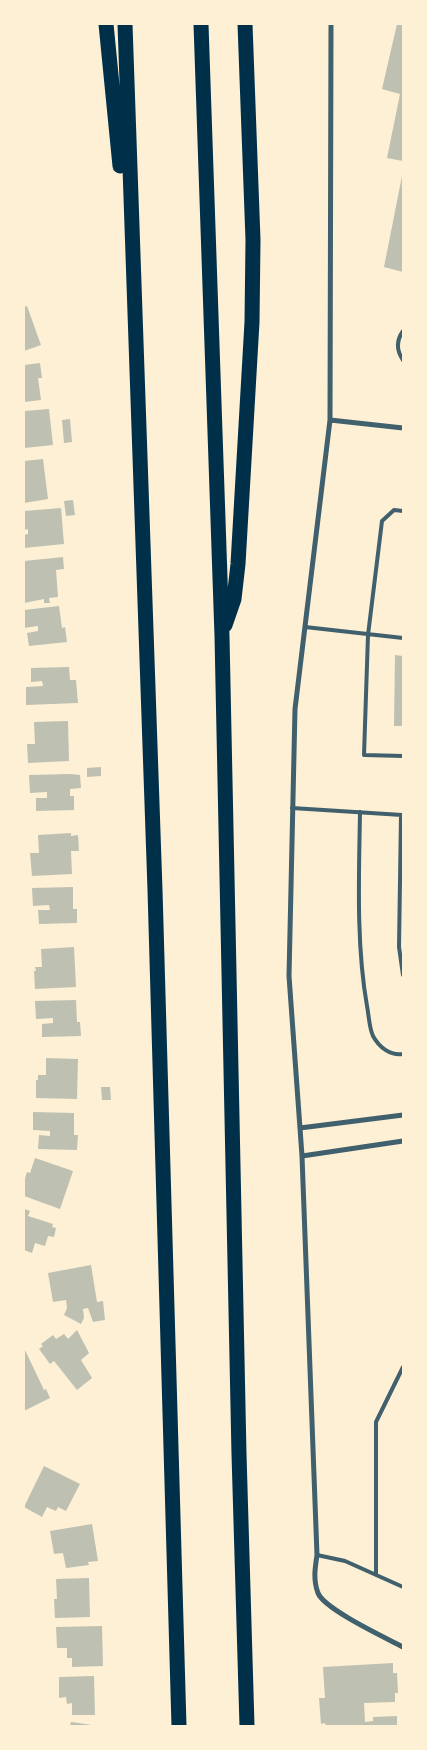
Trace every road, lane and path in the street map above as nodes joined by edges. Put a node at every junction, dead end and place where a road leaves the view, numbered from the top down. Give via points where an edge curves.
1 (106, 24) edge
2 (125, 24) edge
3 (201, 24) edge
4 (245, 24) edge
5 (331, 24) edge
6 (134, 294) junction
7 (403, 331) edge
8 (403, 360) edge
9 (330, 420) junction
10 (403, 428) edge
11 (403, 511) edge
12 (305, 626) junction
13 (368, 635) junction
14 (222, 636) junction
15 (403, 638) edge
16 (403, 756) edge
17 (292, 808) junction
18 (360, 812) junction
19 (402, 815) edge
20 (403, 975) edge
21 (403, 1054) edge
22 (403, 1115) edge
23 (300, 1128) junction
24 (403, 1141) edge
25 (302, 1156) junction
26 (403, 1367) edge
27 (317, 1555) junction
28 (376, 1575) junction
29 (403, 1587) edge
30 (403, 1647) edge
31 (179, 1726) edge
32 (248, 1726) edge

1 - 6 highway
2 - 6 highway
3 - 14 highway
4 - 14 highway via 253,240 252,322 238,564 234,599
5 - 9 street
6 - 31 highway
7 - 8 lane via 397,346
9 - 10 street
9 - 12 street
11 - 13 lane via 394,510 382,521
12 - 13 lane
12 - 17 street via 295,710
13 - 15 lane
13 - 16 lane via 364,755
14 - 32 highway via 238,1424
17 - 18 lane
17 - 23 street via 289,976
18 - 19 lane
18 - 21 lane via 363,982 372,1034 381,1048
19 - 20 lane via 399,947
22 - 23 street
23 - 25 street
24 - 25 street
25 - 27 street
26 - 28 lane via 376,1422
27 - 28 lane via 345,1561
27 - 30 street via 314,1574 319,1595 334,1609
28 - 29 lane

